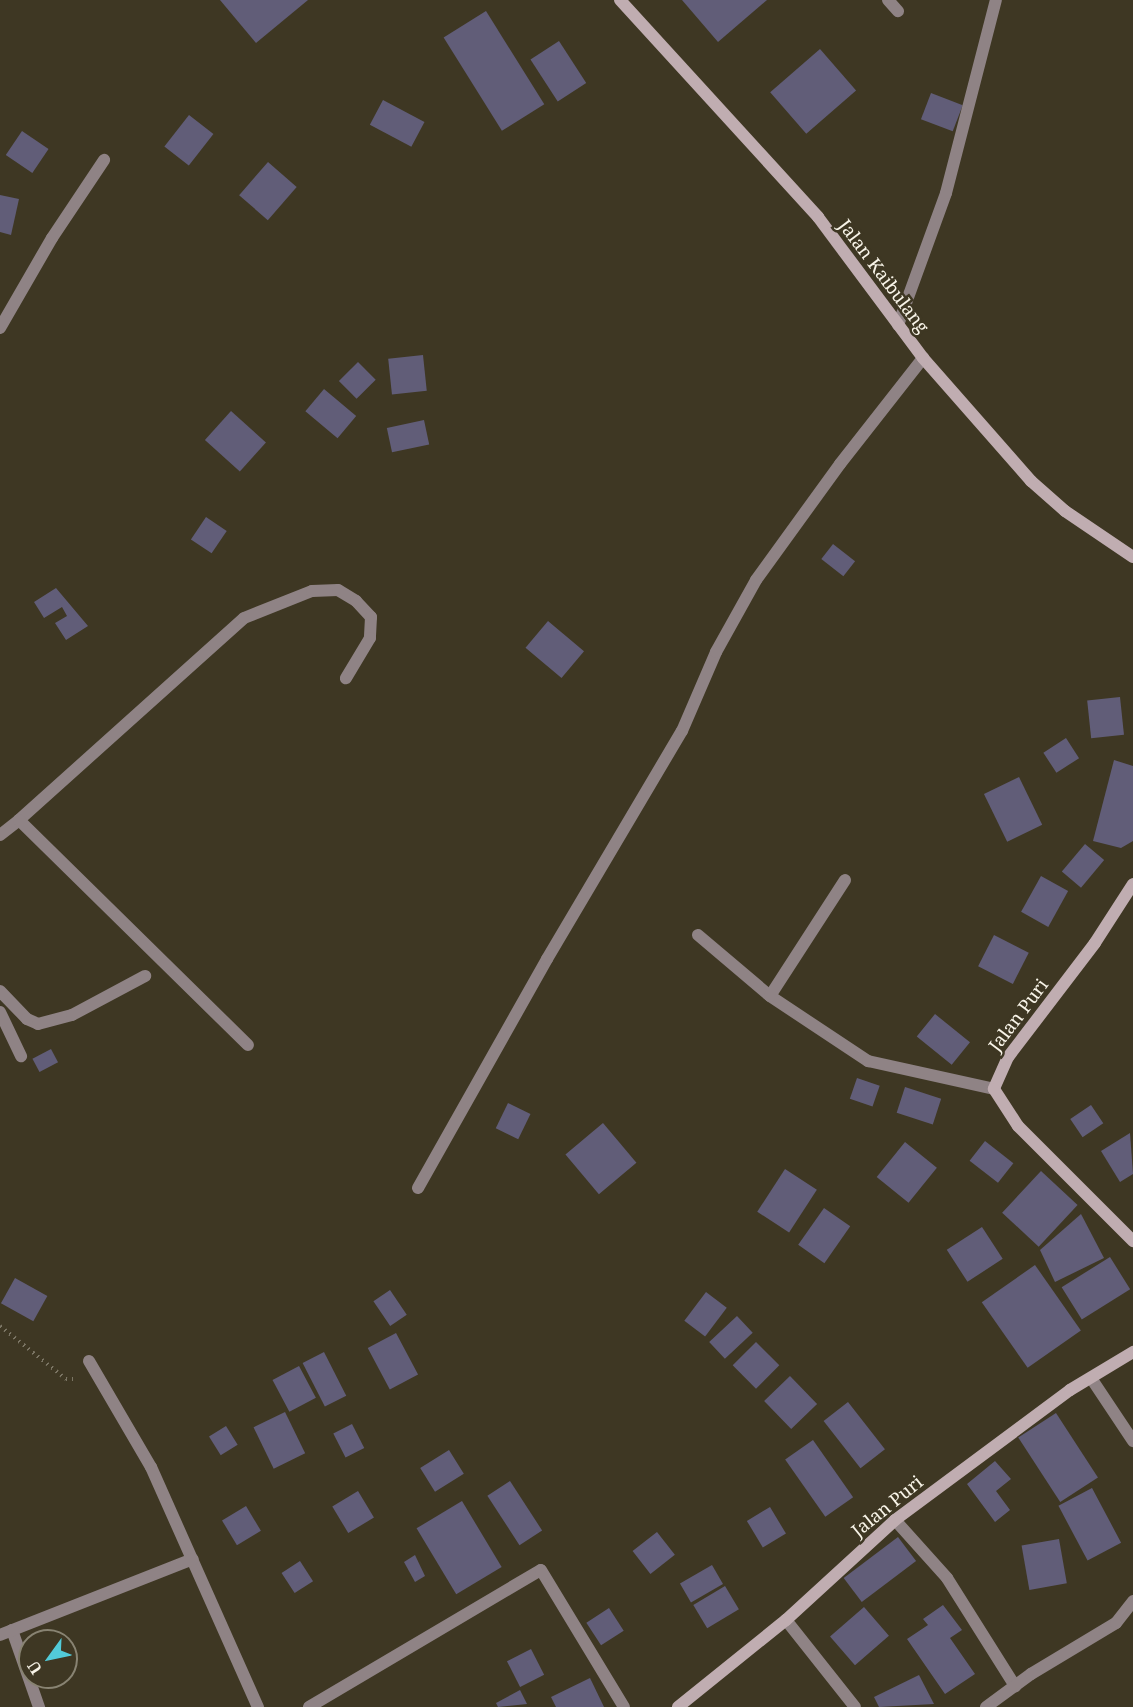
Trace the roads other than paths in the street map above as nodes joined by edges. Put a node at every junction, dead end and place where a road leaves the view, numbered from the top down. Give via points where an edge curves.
1 (621, 0) edge
2 (888, 0) edge
3 (996, 0) edge
4 (898, 11) dead end
5 (104, 160) dead end
6 (898, 325) junction
7 (0, 328) edge
8 (923, 358) junction
9 (1133, 557) edge
10 (346, 678) dead end
11 (19, 820) junction
12 (0, 835) edge
13 (845, 880) dead end
14 (1133, 884) edge
15 (698, 935) dead end
16 (145, 975) dead end
17 (0, 991) edge
18 (770, 996) junction
19 (0, 1012) edge
20 (248, 1045) dead end
21 (21, 1056) dead end
22 (994, 1089) junction
23 (418, 1188) dead end
24 (1133, 1241) edge
25 (1133, 1352) edge
26 (89, 1361) dead end
27 (1091, 1378) junction
28 (1133, 1441) edge
29 (895, 1520) junction
30 (193, 1559) junction
31 (1133, 1601) edge
32 (786, 1620) junction
33 (6, 1633) edge
34 (1015, 1686) junction
35 (39, 1707) edge
36 (258, 1707) edge
37 (309, 1707) edge
38 (624, 1707) edge
39 (678, 1707) edge
40 (855, 1707) edge
41 (986, 1707) edge

1 - 6 street, Jalan Kaibulang via 818,217
2 - 4 street
3 - 6 street via 946,194
5 - 7 street via 52,238
6 - 8 street, Jalan Kaibulang
8 - 9 street, Jalan Kaibulang via 1031,481 1065,511
8 - 23 street via 756,580 716,652 682,731
10 - 11 street via 370,638 371,617 338,590 312,591 244,618
11 - 12 street
11 - 20 street
13 - 18 street
14 - 22 street, Jalan Puri via 1095,943 1008,1057
15 - 18 street
16 - 17 street via 72,1015 38,1024 27,1019
18 - 22 street via 868,1061
19 - 21 street
22 - 24 street via 1018,1126
25 - 27 street, Jalan Puri
26 - 30 street via 151,1467
27 - 28 street
27 - 29 street, Jalan Puri
29 - 32 street, Jalan Puri
29 - 34 street via 947,1578
30 - 33 street
30 - 36 street
31 - 34 street via 1116,1623
32 - 39 street, Jalan Puri
32 - 40 street
33 - 35 street
34 - 41 street
37 - 38 street via 541,1570

